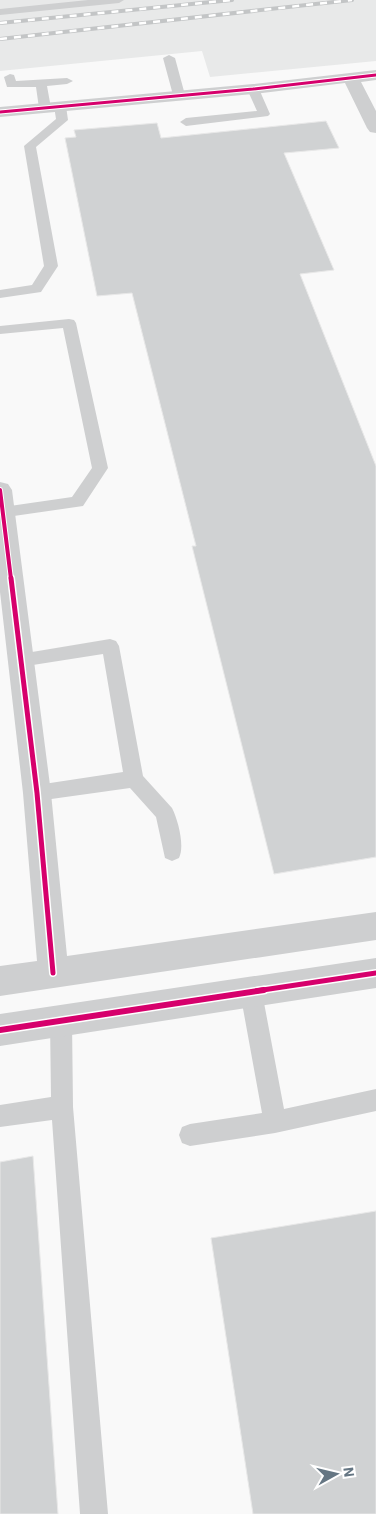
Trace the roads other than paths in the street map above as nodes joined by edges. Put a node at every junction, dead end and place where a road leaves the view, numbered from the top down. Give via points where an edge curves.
1 (119, 0) edge
2 (0, 12) edge
3 (169, 58) dead end
4 (376, 75) edge
5 (10, 77) dead end
6 (350, 78) junction
7 (67, 81) dead end
8 (41, 83) junction
9 (253, 89) junction
10 (179, 96) junction
11 (52, 107) junction
12 (0, 112) edge
13 (186, 122) dead end
14 (376, 128) edge
15 (0, 294) edge
16 (0, 330) edge
17 (1, 502) edge
18 (20, 660) junction
19 (134, 779) junction
20 (37, 793) junction
21 (172, 852) dead end
22 (376, 926) edge
23 (53, 973) junction
24 (376, 974) edge
25 (0, 981) edge
26 (251, 992) junction
27 (61, 1021) junction
28 (0, 1030) edge
29 (376, 1100) edge
30 (62, 1107) junction
31 (0, 1116) edge
32 (275, 1122) junction
33 (190, 1135) dead end
34 (94, 1514) edge

1 - 2 lane
3 - 10 lane
4 - 6 street
5 - 8 lane via 11,85
6 - 9 street
6 - 14 street
7 - 8 lane
8 - 11 lane
9 - 10 street
9 - 13 lane via 264,114
10 - 11 street
11 - 12 street
11 - 15 lane via 62,120 30,146 51,266 36,288
16 - 17 lane via 69,323 100,468 77,502
17 - 18 street
18 - 19 lane via 110,646
18 - 20 street
19 - 20 lane
19 - 21 lane via 165,814
20 - 23 street
22 - 23 street
23 - 25 street
24 - 26 street
26 - 27 street
26 - 32 lane
27 - 28 street
27 - 30 lane
29 - 32 lane
30 - 31 lane
30 - 34 lane
32 - 33 lane

